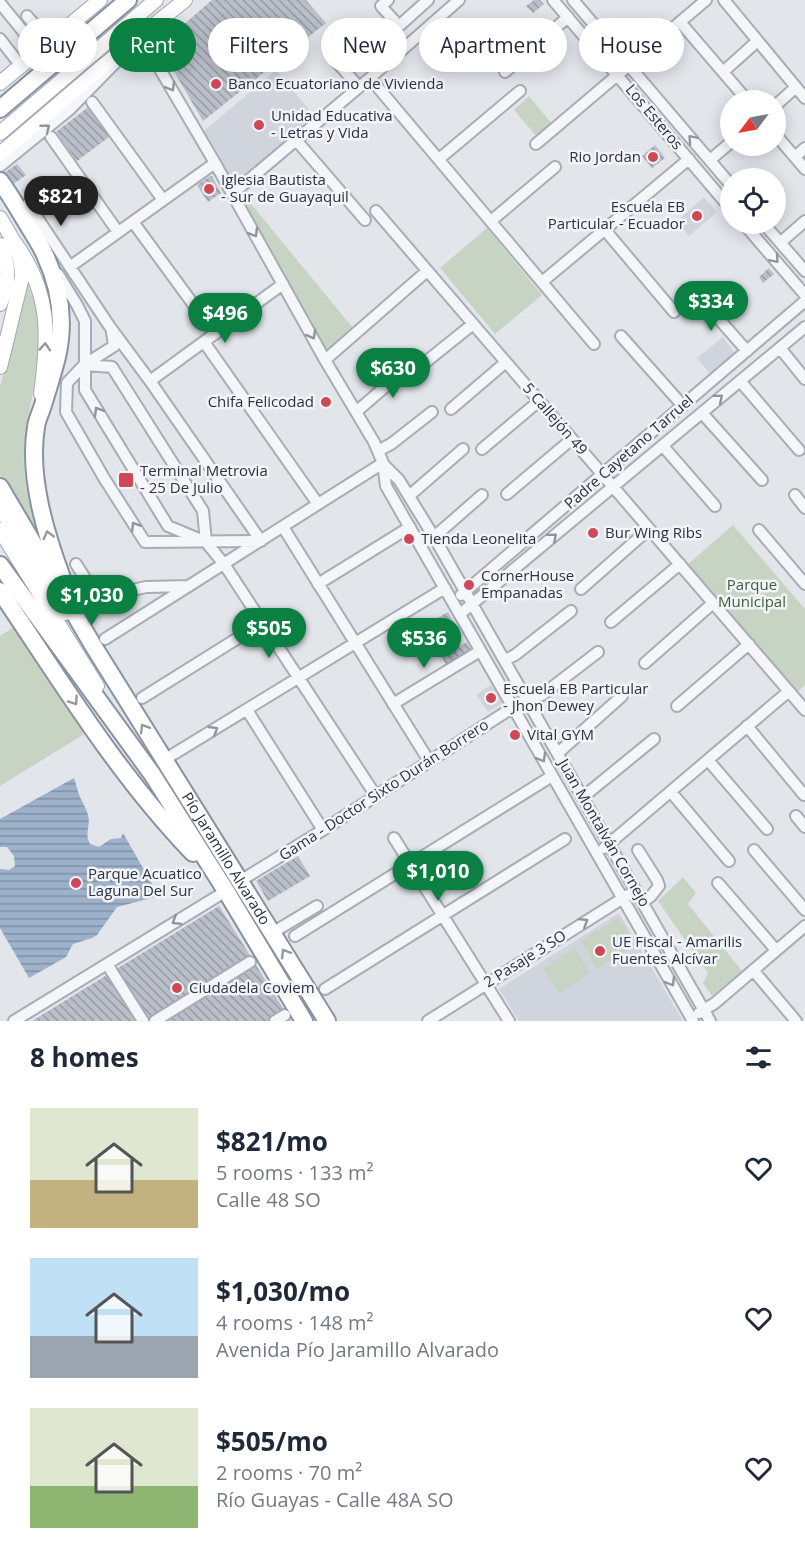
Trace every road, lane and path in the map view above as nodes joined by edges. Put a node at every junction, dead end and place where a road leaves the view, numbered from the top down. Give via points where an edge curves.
1 (100, 0) edge
2 (128, 0) edge
3 (156, 0) edge
4 (185, 0) edge
5 (388, 0) edge
6 (428, 0) edge
7 (459, 0) edge
8 (553, 0) edge
9 (573, 0) edge
10 (706, 0) edge
11 (724, 0) edge
12 (0, 3) edge
13 (568, 17) joint
14 (78, 18) edge
15 (164, 18) edge
16 (589, 18) edge
17 (684, 19) edge
18 (18, 21) edge
19 (684, 27) edge
20 (0, 39) edge
21 (753, 45) dead end
22 (109, 62) edge
23 (18, 68) junction
24 (109, 69) edge
25 (97, 71) edge
26 (95, 72) edge
27 (96, 72) edge
28 (162, 72) edge
29 (346, 72) edge
30 (621, 72) edge
31 (635, 72) edge
32 (723, 72) junction
33 (617, 75) junction
34 (370, 78) junction
35 (0, 83) edge
36 (359, 87) junction
37 (796, 87) junction
38 (0, 90) edge
39 (738, 90) edge
40 (520, 91) dead end
41 (786, 96) edge
42 (805, 98) edge
43 (92, 102) dead end
44 (0, 109) edge
45 (0, 133) edge
46 (51, 137) dead end
47 (296, 140) junction
48 (536, 144) dead end
49 (786, 147) edge
50 (805, 148) edge
51 (720, 152) edge
52 (795, 157) junction
53 (439, 159) junction
54 (689, 159) junction
55 (710, 160) junction
56 (215, 163) junction
57 (0, 166) edge
58 (555, 167) dead end
59 (805, 169) edge
60 (720, 172) edge
61 (232, 194) junction
62 (720, 196) edge
63 (164, 200) junction
64 (28, 204) dead end
65 (376, 211) dead end
66 (0, 218) edge
67 (365, 220) dead end
68 (491, 221) junction
69 (805, 221) edge
70 (133, 222) junction
71 (605, 230) junction
72 (118, 232) junction
73 (753, 234) edge
74 (773, 234) edge
75 (15, 243) junction
76 (781, 243) junction
77 (0, 245) edge
78 (45, 253) junction
79 (71, 266) junction
80 (427, 271) junction
81 (805, 271) edge
82 (542, 282) junction
83 (283, 284) junction
84 (696, 293) dead end
85 (805, 295) edge
86 (805, 301) edge
87 (0, 304) edge
88 (674, 312) dead end
89 (473, 324) junction
90 (110, 327) junction
91 (805, 327) edge
92 (215, 334) junction
93 (621, 336) dead end
94 (204, 342) junction
95 (594, 344) dead end
96 (780, 348) junction
97 (747, 351) junction
98 (326, 360) junction
99 (506, 362) junction
100 (84, 364) junction
101 (0, 367) edge
102 (417, 369) dead end
103 (401, 373) dead end
104 (805, 379) edge
105 (150, 381) junction
106 (740, 381) junction
107 (539, 401) junction
108 (682, 406) junction
109 (451, 409) dead end
110 (356, 412) junction
111 (432, 412) dead end
112 (702, 413) junction
113 (36, 426) junction
114 (572, 439) junction
115 (663, 446) junction
116 (463, 449) dead end
117 (482, 449) dead end
118 (799, 450) dead end
119 (378, 451) junction
120 (383, 463) junction
121 (603, 475) junction
122 (762, 480) dead end
123 (0, 487) edge
124 (613, 487) junction
125 (507, 494) dead end
126 (482, 495) dead end
127 (795, 495) dead end
128 (410, 496) junction
129 (318, 504) junction
130 (715, 506) dead end
131 (0, 508) edge
132 (805, 508) edge
133 (283, 527) junction
134 (410, 527) junction
135 (649, 528) junction
136 (0, 530) edge
137 (759, 530) dead end
138 (434, 537) junction
139 (261, 541) junction
140 (206, 542) junction
141 (76, 564) dead end
142 (224, 564) junction
143 (680, 564) junction
144 (0, 565) edge
145 (34, 575) junction
146 (804, 580) edge
147 (318, 584) junction
148 (189, 586) junction
149 (445, 588) junction
150 (581, 589) dead end
151 (0, 591) edge
152 (467, 592) junction
153 (452, 601) junction
154 (713, 603) junction
155 (473, 604) junction
156 (571, 611) dead end
157 (460, 614) junction
158 (611, 622) dead end
159 (262, 623) junction
160 (99, 643) junction
161 (356, 643) junction
162 (749, 644) junction
163 (480, 651) junction
164 (598, 652) dead end
165 (505, 660) junction
166 (645, 663) dead end
167 (300, 678) junction
168 (789, 691) junction
169 (124, 696) junction
170 (622, 696) dead end
171 (142, 698) dead end
172 (527, 699) junction
173 (393, 704) junction
174 (677, 706) dead end
175 (512, 708) junction
176 (247, 710) junction
177 (805, 710) edge
178 (747, 726) junction
179 (654, 739) dead end
180 (558, 753) junction
181 (164, 760) junction
182 (708, 760) junction
183 (429, 761) junction
184 (152, 774) junction
185 (552, 776) junction
186 (671, 792) junction
187 (804, 795) edge
188 (376, 796) junction
189 (583, 797) junction
190 (796, 816) dead end
191 (805, 826) edge
192 (766, 829) dead end
193 (323, 830) junction
194 (394, 838) dead end
195 (565, 839) dead end
196 (610, 843) junction
197 (638, 850) dead end
198 (754, 850) dead end
199 (597, 854) junction
200 (729, 861) dead end
201 (410, 864) junction
202 (240, 881) junction
203 (718, 883) dead end
204 (223, 886) junction
205 (636, 890) junction
206 (622, 898) junction
207 (643, 902) junction
208 (317, 906) dead end
209 (805, 910) edge
210 (443, 916) junction
211 (803, 932) edge
212 (272, 933) junction
213 (295, 936) dead end
214 (776, 950) junction
215 (250, 962) dead end
216 (107, 964) junction
217 (753, 970) junction
218 (485, 984) junction
219 (325, 989) dead end
220 (704, 1010) junction
221 (692, 1019) edge
222 (14, 1021) edge
223 (142, 1021) edge
224 (155, 1021) edge
225 (304, 1021) edge
226 (327, 1021) edge
227 (428, 1021) edge
228 (508, 1021) edge
229 (710, 1021) edge
230 (796, 1021) edge

1 - 14 main road
2 - 44 highway
3 - 45 main road
4 - 15 main road
5 - 6 street via 381,6 399,26
7 - 34 street
8 - 13 street, Los Esteros
9 - 16 street, Los Esteros
10 - 17 street
11 - 37 street
12 - 18 street
13 - 33 street, Los Esteros
19 - 32 street
20 - 23 street
21 - 32 street
22 - 25 main road
23 - 35 main road
23 - 38 main road
57 -> 24 street via 70,109
26 - 45 main road
27 - 57 main road via 19,138
28 -> 56 street, Juan Montalván Cornejo
29 - 36 street
30 - 33 street
55 -> 31 street, Los Esteros
32 - 39 street
33 - 48 street
33 - 54 street, Los Esteros
34 - 36 street
34 - 53 street
36 - 47 street
37 - 41 street
37 - 42 street
40 - 53 street
43 - 63 street
46 - 72 street
47 - 61 street
47 - 67 street
49 - 52 street
50 - 52 street
51 - 55 street
52 - 59 street
53 - 68 street
54 - 62 street, Los Esteros
54 - 71 street
55 - 60 street, Los Esteros
56 - 61 street, Juan Montalván Cornejo
56 - 63 street
57 - 78 highway
58 - 68 street
61 -> 83 street, Juan Montalván Cornejo
63 - 70 street
64 - 79 street
65 - 80 street, 5 Callejón 49
66 - 75 main road
68 - 82 street
69 - 76 street
70 - 72 street
70 - 92 street
71 - 82 street
71 - 88 street
72 - 79 street
73 -> 85 street
74 - 76 street
75 - 101 main road via 22,277
113 -> 75 main road via 46,339 45,309 34,275
76 - 81 street
77 - 87 main road via 8,272
78 - 100 street via 85,321
78 - 113 highway via 58,292 62,322 57,357
79 - 90 street
80 - 89 street, 5 Callejón 49
80 - 98 street
82 - 95 street
83 - 92 street
83 -> 98 street, Juan Montalván Cornejo
84 - 97 street
86 - 97 street, Padre Cayetano Tarruel
89 - 99 street, 5 Callejón 49
89 - 102 street
90 - 100 street via 114,346
90 - 105 street
91 - 96 street, Padre Cayetano Tarruel
92 - 94 street
93 - 108 street
94 - 105 street
94 - 129 street
96 - 104 street
96 - 106 street, Padre Cayetano Tarruel
97 - 108 street, Padre Cayetano Tarruel
98 - 110 street, Juan Montalván Cornejo
99 - 107 street, 5 Callejón 49
99 - 109 street
140 -> 100 street via 168,526 85,390
100 - 140 street via 112,367 203,512
140 -> 100 street via 145,542 66,412 67,383
103 - 110 street
105 - 139 street
112 -> 106 street, Padre Cayetano Tarruel
106 - 118 street
107 - 114 street, 5 Callejón 49
107 - 117 street
108 - 121 street, Padre Cayetano Tarruel
110 - 119 street, Juan Montalván Cornejo
111 - 119 street
112 - 115 street, Padre Cayetano Tarruel
112 - 122 street
160 -> 113 highway via 63,580 48,538 38,493
114 - 121 street, 5 Callejón 49
114 - 125 street
115 - 124 street, Padre Cayetano Tarruel
115 - 130 street
116 - 128 street
119 - 120 street, Juan Montalván Cornejo
120 - 128 street, Juan Montalván Cornejo
120 - 129 street
120 - 134 street, Juan Montalván Cornejo via 386,486
121 - 124 street, 5 Callejón 49
121 - 152 street, Padre Cayetano Tarruel
123 - 160 highway
124 - 135 street, 5 Callejón 49
155 -> 124 street, Padre Cayetano Tarruel
126 - 138 street
127 - 132 street
128 - 138 street, Juan Montalván Cornejo
129 - 133 street
131 - 145 main road
133 - 139 street
133 - 147 street
134 - 147 street
134 - 149 street, Juan Montalván Cornejo
135 - 143 street, 5 Callejón 49
135 - 150 street
136 - 145 main road
137 - 146 street
138 - 152 street, Juan Montalván Cornejo
139 - 140 street
139 - 142 street
140 - 142 street
141 - 148 street via 92,589 106,596 146,587
142 - 148 street
142 - 159 street
143 - 154 street, 5 Callejón 49
143 - 158 street
144 - 184 highway, Pío Jaramillo Alvarado
145 - 169 main road
145 - 184 main road
147 - 161 street
148 - 160 street
149 - 153 street, Juan Montalván Cornejo
149 - 161 street
151 -> 204 highway via 115,761
152 - 153 street, Padre Cayetano Tarruel
152 - 155 street, Juan Montalván Cornejo
153 - 157 street, Juan Montalván Cornejo
154 - 162 street, 5 Callejón 49
154 - 166 street
155 - 157 street, Padre Cayetano Tarruel
155 - 165 street, Juan Montalván Cornejo
156 - 165 street
157 - 163 street, Juan Montalván Cornejo
159 - 167 street
159 - 171 street
160 - 169 highway, Pío Jaramillo Alvarado
161 - 167 street
161 - 173 street
162 - 168 street, 5 Callejón 49
162 - 174 street
163 - 173 street
163 - 175 street, Juan Montalván Cornejo
164 - 172 street, Gama - Doctor Sixto Durán Borrero via 542,695
165 - 172 street, Juan Montalván Cornejo
167 - 176 street
167 - 188 street
168 - 177 street, 5 Callejón 49
168 - 178 street
181 -> 169 highway, Pío Jaramillo Alvarado
170 - 180 street
172 - 175 street, Gama - Doctor Sixto Durán Borrero
172 - 180 street, Juan Montalván Cornejo
173 - 183 street
175 - 183 street, Gama - Doctor Sixto Durán Borrero
175 -> 185 street, Juan Montalván Cornejo
181 -> 176 street
176 - 193 street
178 - 182 street
178 - 187 street
179 - 189 street
180 - 189 street, Juan Montalván Cornejo
181 - 202 highway, Pío Jaramillo Alvarado
182 - 186 street
182 - 192 street
183 - 188 street, Gama - Doctor Sixto Durán Borrero
184 - 204 highway, Pío Jaramillo Alvarado
185 - 199 street, Juan Montalván Cornejo
185 - 201 street
186 - 196 street
186 - 200 street
188 - 193 street, Gama - Doctor Sixto Durán Borrero
189 - 196 street, Juan Montalván Cornejo
190 - 191 street
193 - 202 street, Gama - Doctor Sixto Durán Borrero
194 - 201 street
195 - 210 street
196 - 199 street
196 - 205 street, Juan Montalván Cornejo
197 - 207 street via 659,886
198 - 209 street
199 - 206 street, Juan Montalván Cornejo
201 - 210 street
201 - 213 street
202 - 212 highway, Pío Jaramillo Alvarado
203 - 214 street
204 -> 216 street
204 - 225 highway, Pío Jaramillo Alvarado
205 - 206 street, 2 Pasaje 3 SO
205 - 207 street, Juan Montalván Cornejo
218 -> 206 street, 2 Pasaje 3 SO
206 -> 221 street, Juan Montalván Cornejo
207 - 220 street, Juan Montalván Cornejo
208 - 212 street
210 - 218 street
210 - 219 street
211 - 214 street
226 -> 212 highway, Pío Jaramillo Alvarado
214 - 217 street
215 - 224 street
216 - 222 street
216 - 223 street
217 - 220 street
217 - 230 street
218 - 227 street, 2 Pasaje 3 SO
218 - 228 street
220 - 221 street
220 - 229 street, Juan Montalván Cornejo

